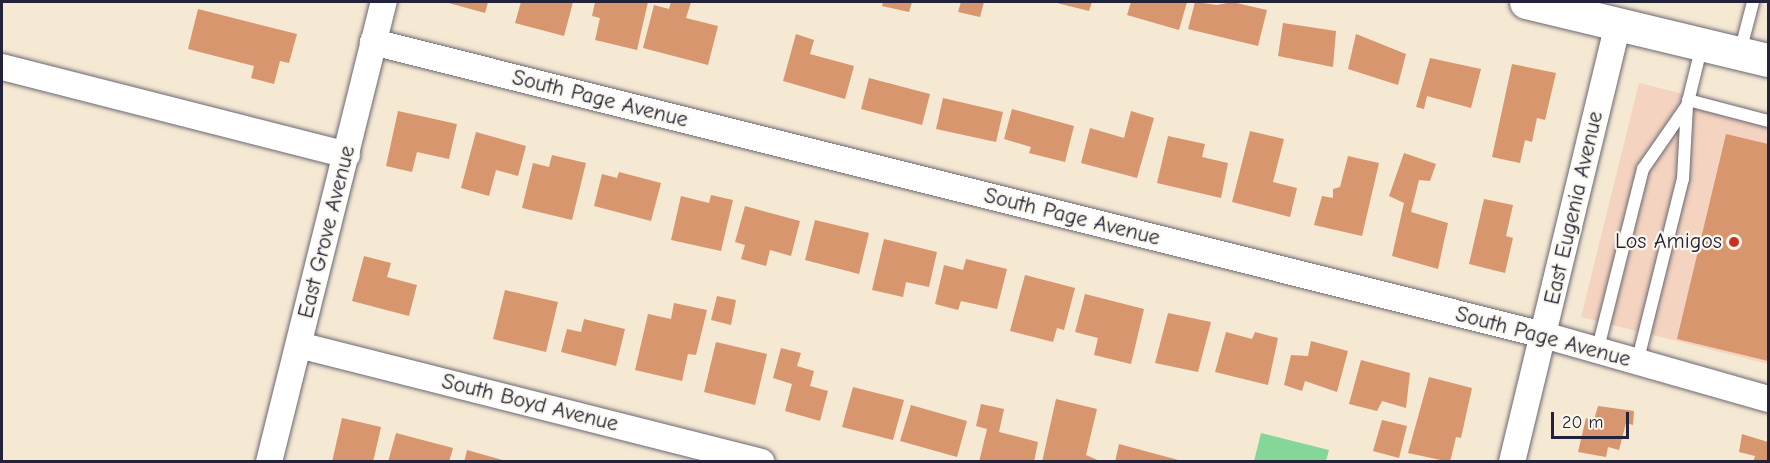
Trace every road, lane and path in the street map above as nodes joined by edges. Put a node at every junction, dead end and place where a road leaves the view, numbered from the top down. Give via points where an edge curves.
1 (384, 2) edge
2 (1527, 2) edge
3 (1753, 2) edge
4 (1618, 23) junction
5 (374, 42) junction
6 (1702, 43) junction
7 (1754, 56) edge
8 (2, 67) edge
9 (1687, 103) junction
10 (1768, 121) edge
11 (347, 155) junction
12 (1544, 335) junction
13 (299, 345) junction
14 (1597, 352) junction
15 (1637, 363) junction
16 (1768, 399) edge
17 (269, 462) edge
18 (761, 462) edge
19 (1512, 462) edge

1 - 5 street, East Grove Avenue
2 - 4 main road
3 - 7 lane
4 - 6 main road
4 - 12 street, East Eugenia Avenue
5 - 11 street, East Grove Avenue
5 - 12 street, South Page Avenue
6 - 7 main road
6 - 9 lane
8 - 11 street
9 - 10 lane
9 - 14 lane via 1643,169
9 - 15 lane via 1683,179
11 - 13 street, East Grove Avenue
12 - 14 street, South Page Avenue
12 - 19 street, East Eugenia Avenue
13 - 17 street, East Grove Avenue
13 - 18 street, South Boyd Avenue
14 - 15 street, South Page Avenue
15 - 16 street, South Page Avenue

